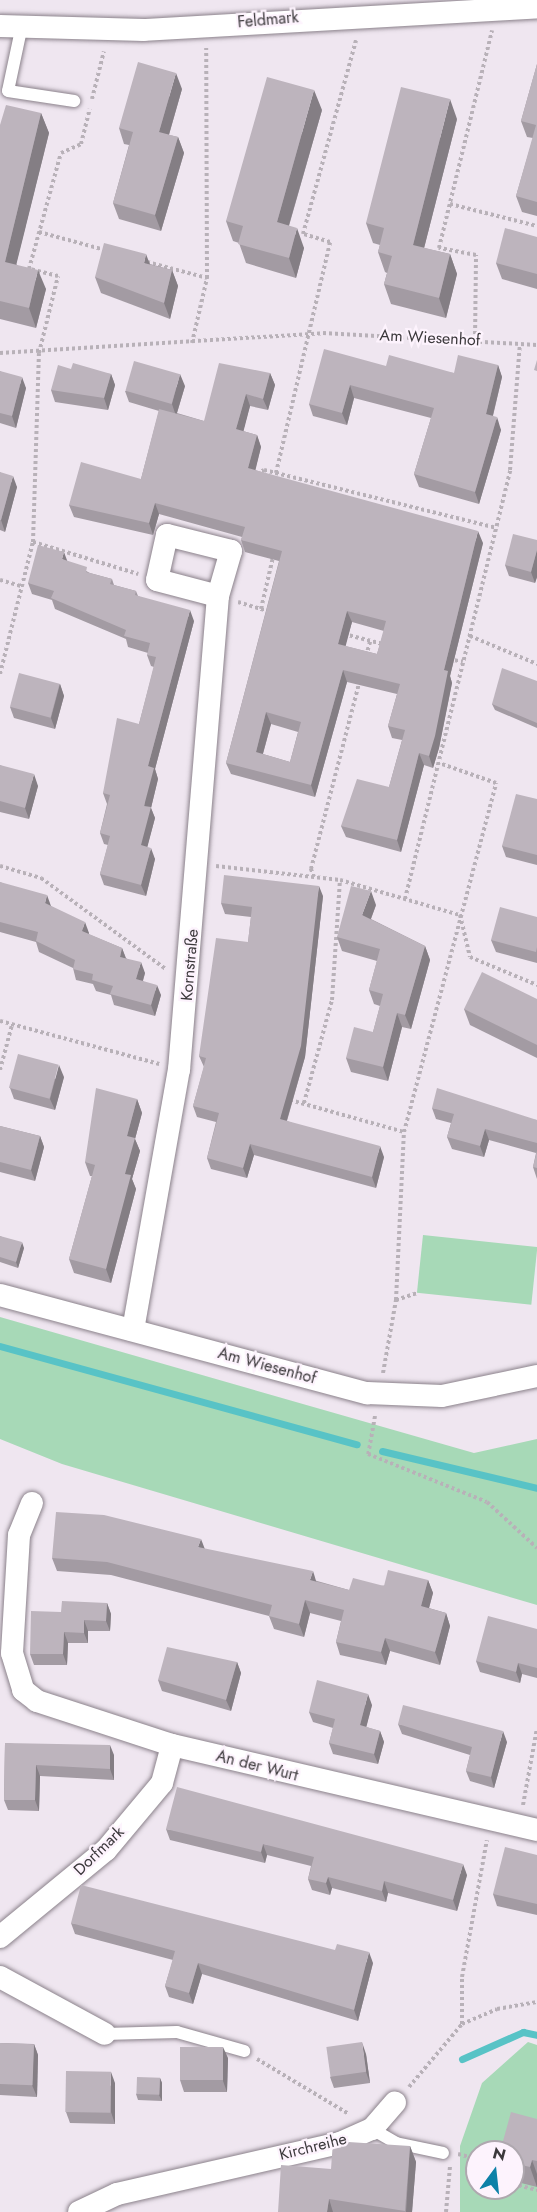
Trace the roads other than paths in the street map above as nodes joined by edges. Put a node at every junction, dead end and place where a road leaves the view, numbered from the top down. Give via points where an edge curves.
1 (537, 7) edge
2 (11, 25) edge
3 (74, 101) dead end
4 (218, 596) junction
5 (0, 1295) edge
6 (132, 1330) junction
7 (537, 1376) edge
8 (32, 1503) dead end
9 (6, 1653) edge
10 (172, 1745) junction
11 (528, 1828) edge
12 (0, 1936) edge
13 (0, 1977) edge
14 (105, 2034) joint
15 (244, 2051) road end
16 (395, 2103) road end
17 (372, 2129) junction
18 (443, 2153) road end
19 (79, 2212) edge

1 - 2 street, Feldmark via 206,26 109,29
2 - 3 lane via 8,91
4 - 4 street, Kornstraße via 156,580 167,535 231,551
4 - 6 street, Kornstraße via 189,985
5 - 6 street, Am Wiesenhof
6 - 7 street, Am Wiesenhof via 378,1402 442,1396
8 - 9 street, An der Wurt via 19,1535
9 - 10 street, An der Wurt via 23,1690 37,1701
10 - 11 street, An der Wurt
10 - 12 street, Dorfmark via 162,1783 106,1850
13 - 14 street
14 - 15 lane via 177,2032
16 - 17 street, Kirchreihe
17 - 18 lane via 396,2143
17 - 19 street, Kirchreihe via 340,2143 117,2194

